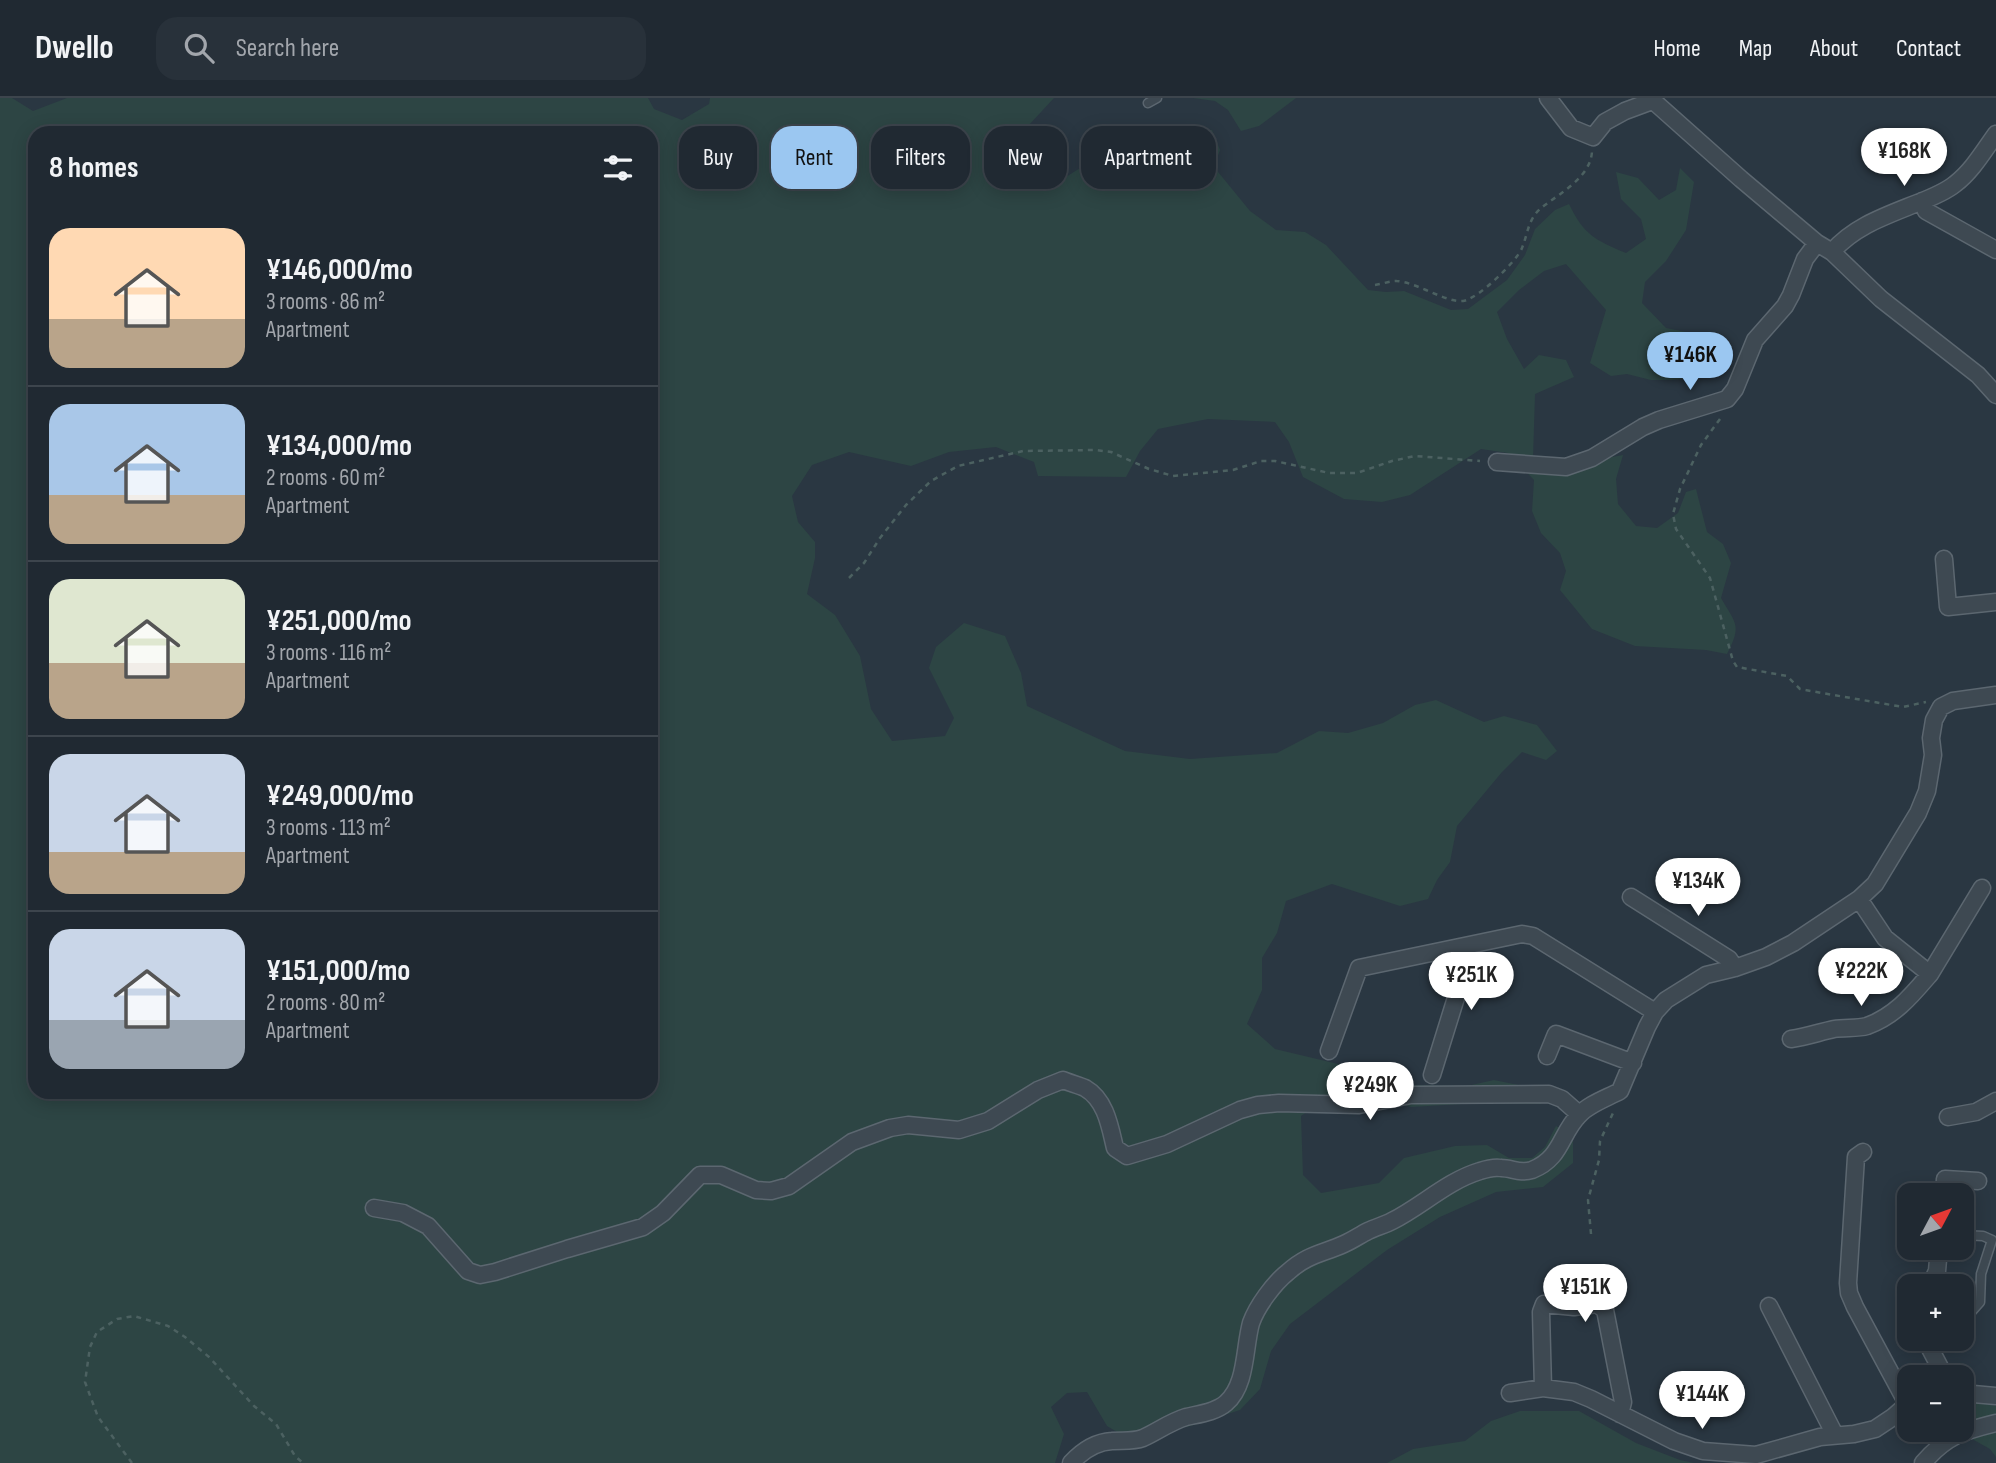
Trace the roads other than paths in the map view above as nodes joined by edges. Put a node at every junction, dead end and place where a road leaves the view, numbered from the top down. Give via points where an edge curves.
1 (1157, 98) edge
2 (1548, 98) edge
3 (1651, 100) edge
4 (1149, 103) dead end
5 (1996, 134) edge
6 (1922, 201) junction
7 (1817, 243) junction
8 (1996, 250) edge
9 (1832, 253) junction
10 (1996, 395) edge
11 (1497, 462) road end
12 (1944, 559) dead end
13 (1996, 601) edge
14 (1996, 695) edge
15 (1982, 888) dead end
16 (1632, 897) dead end
17 (1859, 899) junction
18 (1465, 947) junction
19 (1735, 968) junction
20 (1930, 974) junction
21 (1655, 1012) junction
22 (1791, 1039) dead end
23 (1329, 1051) dead end
24 (1547, 1056) dead end
25 (1633, 1063) junction
26 (1432, 1075) dead end
27 (1996, 1101) edge
28 (1579, 1114) junction
29 (1948, 1117) dead end
30 (1863, 1152) dead end
31 (1978, 1181) dead end
32 (1945, 1183) edge
33 (374, 1208) dead end
34 (1974, 1236) edge
35 (1769, 1307) dead end
36 (1974, 1309) edge
37 (1897, 1385) edge
38 (1543, 1388) junction
39 (1510, 1392) dead end
40 (1974, 1395) edge
41 (1996, 1396) edge
42 (1619, 1414) junction
43 (1897, 1414) edge
44 (1996, 1423) edge
45 (1835, 1435) junction
46 (1071, 1463) edge
47 (1923, 1463) edge

1 - 4 lane
2 - 3 street via 1571,128 1593,137 1605,122
3 - 7 street
5 - 6 street via 1953,186
6 - 8 street via 1926,211
6 - 9 street via 1843,238
7 - 9 street
7 - 11 street via 1785,306 1755,340 1727,399 1659,420 1592,458 1566,467
9 - 10 street via 1881,299 1979,375
12 - 13 street via 1948,607
14 - 17 street via 1941,707 1934,720 1927,791 1918,813 1875,884
15 - 20 street
16 - 19 street via 1729,959
17 - 19 street via 1793,943
17 - 20 street via 1885,938
18 - 21 street via 1521,934 1533,936
18 - 23 street via 1359,968
18 - 26 street via 1468,960
19 - 21 street via 1706,975
20 - 22 street via 1905,1003 1866,1026
21 - 25 street
24 - 25 street via 1556,1034
25 - 28 street via 1620,1091
27 - 29 street via 1976,1112
28 - 33 street via 1549,1094 1411,1095 1359,1105 1279,1103 1240,1110 1167,1144 1127,1156 1115,1148 1106,1113 1095,1096 1063,1080 988,1121 959,1130 908,1125 852,1142 789,1186 771,1191 756,1190 721,1175 700,1175 643,1227 480,1275 468,1271 428,1226 403,1213
28 - 46 street via 1562,1145 1530,1171 1500,1167 1460,1178 1413,1210 1344,1244 1310,1255 1288,1272 1271,1289 1252,1322 1237,1387 1227,1403 1173,1421 1143,1438 1096,1444
30 - 37 street via 1856,1157 1849,1293
31 - 32 street via 1945,1179
34 - 36 lane via 1992,1240 1981,1274 1980,1302
35 - 45 street
38 - 39 street
38 - 42 street via 1574,1392
38 - 42 street via 1544,1304 1597,1304 1605,1310 1623,1402
40 - 41 street
42 - 45 street via 1703,1451 1756,1455
43 - 45 street via 1875,1429
44 - 47 street via 1960,1432

